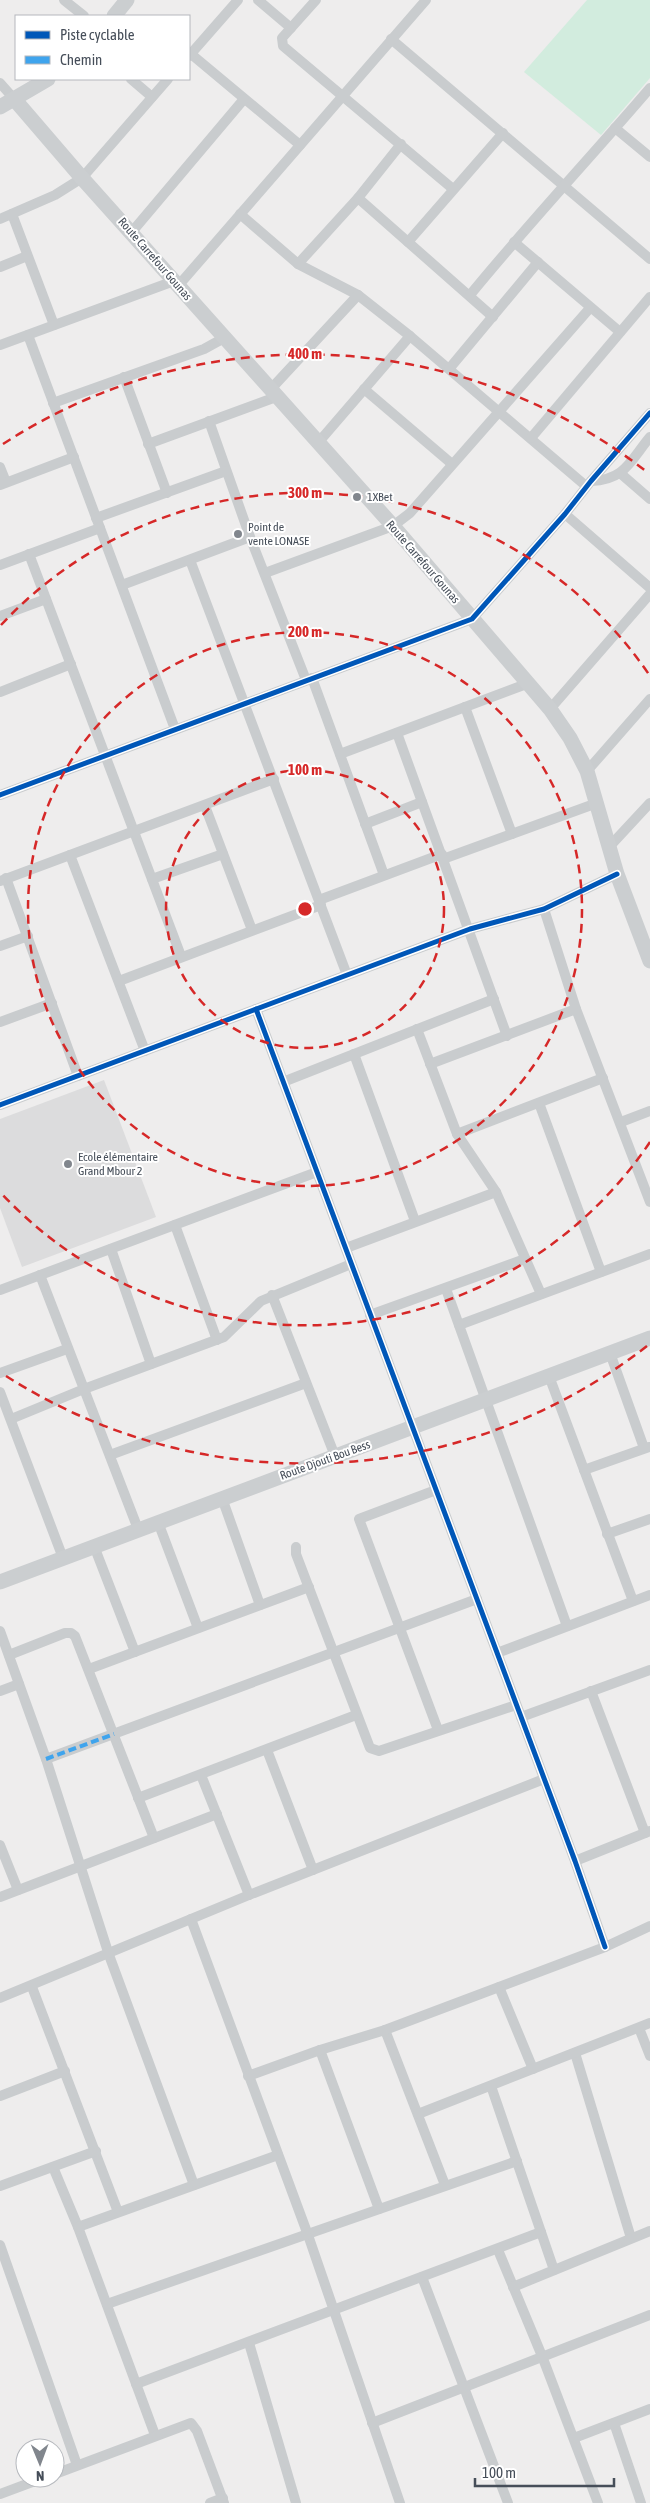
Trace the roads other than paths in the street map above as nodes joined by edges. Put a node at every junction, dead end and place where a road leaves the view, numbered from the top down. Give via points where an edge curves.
1 (64, 0) edge
2 (127, 0) edge
3 (238, 0) edge
4 (258, 0) edge
5 (316, 0) edge
6 (426, 0) edge
7 (83, 15) edge
8 (115, 15) edge
9 (291, 28) junction
10 (392, 39) junction
11 (190, 55) edge
12 (46, 80) edge
13 (132, 80) edge
14 (167, 80) edge
15 (0, 83) edge
16 (650, 88) edge
17 (343, 95) junction
18 (152, 97) junction
19 (244, 99) junction
20 (15, 100) junction
21 (0, 107) edge
22 (615, 128) junction
23 (503, 133) junction
24 (401, 144) junction
25 (300, 145) junction
26 (650, 157) edge
27 (82, 178) junction
28 (566, 187) junction
29 (454, 189) junction
30 (358, 198) junction
31 (12, 214) junction
32 (240, 214) junction
33 (0, 219) edge
34 (131, 233) junction
35 (408, 242) junction
36 (514, 242) junction
37 (27, 256) junction
38 (650, 259) edge
39 (538, 262) junction
40 (298, 264) junction
41 (0, 267) edge
42 (176, 283) junction
43 (470, 295) junction
44 (358, 296) junction
45 (650, 297) edge
46 (590, 308) junction
47 (493, 317) junction
48 (54, 325) junction
49 (620, 332) junction
50 (28, 334) junction
51 (410, 336) junction
52 (224, 338) junction
53 (0, 345) edge
54 (449, 369) junction
55 (124, 377) junction
56 (364, 389) junction
57 (273, 394) junction
58 (53, 403) junction
59 (498, 412) junction
60 (650, 413) edge
61 (209, 421) junction
62 (634, 431) junction
63 (531, 438) junction
64 (649, 439) edge
65 (148, 444) junction
66 (317, 444) junction
67 (74, 457) junction
68 (452, 464) junction
69 (0, 467) edge
70 (226, 471) junction
71 (620, 473) junction
72 (3, 484) edge
73 (588, 484) junction
74 (167, 492) junction
75 (650, 499) edge
76 (565, 514) junction
77 (98, 523) junction
78 (393, 526) junction
79 (250, 537) junction
80 (29, 554) junction
81 (190, 560) junction
82 (0, 565) edge
83 (264, 573) junction
84 (122, 585) junction
85 (650, 588) edge
86 (650, 594) edge
87 (46, 599) junction
88 (1, 613) edge
89 (472, 619) junction
90 (71, 664) junction
91 (309, 679) junction
92 (529, 683) junction
93 (0, 692) edge
94 (650, 698) edge
95 (245, 703) junction
96 (465, 707) junction
97 (550, 709) junction
98 (175, 729) junction
99 (397, 733) junction
100 (340, 754) junction
101 (105, 755) junction
102 (587, 770) junction
103 (274, 779) junction
104 (0, 795) edge
105 (422, 802) junction
106 (598, 803) junction
107 (650, 803) edge
108 (205, 806) junction
109 (365, 824) junction
110 (134, 831) junction
111 (512, 834) junction
112 (610, 846) junction
113 (224, 854) junction
114 (70, 855) junction
115 (443, 857) junction
116 (617, 874) junction
117 (384, 875) junction
118 (3, 880) edge
119 (152, 880) junction
120 (320, 903) junction
121 (544, 909) junction
122 (470, 929) junction
123 (252, 930) junction
124 (28, 936) junction
125 (0, 946) edge
126 (181, 956) junction
127 (650, 961) edge
128 (347, 975) junction
129 (119, 981) junction
130 (494, 999) junction
131 (52, 1003) junction
132 (256, 1009) junction
133 (576, 1009) junction
134 (0, 1022) edge
135 (417, 1029) junction
136 (507, 1036) junction
137 (145, 1051) junction
138 (354, 1054) junction
139 (430, 1064) junction
140 (78, 1076) junction
141 (603, 1078) junction
142 (283, 1082) junction
143 (538, 1103) junction
144 (0, 1105) edge
145 (650, 1110) edge
146 (621, 1122) junction
147 (457, 1134) junction
148 (317, 1172) junction
149 (496, 1192) junction
150 (650, 1202) edge
151 (415, 1221) junction
152 (175, 1225) junction
153 (346, 1248) junction
154 (111, 1249) junction
155 (650, 1254) edge
156 (525, 1259) junction
157 (351, 1264) junction
158 (601, 1272) junction
159 (40, 1275) junction
160 (446, 1289) junction
161 (0, 1290) edge
162 (541, 1294) junction
163 (272, 1295) junction
164 (370, 1315) junction
165 (459, 1325) junction
166 (650, 1338) edge
167 (217, 1340) junction
168 (66, 1349) junction
169 (610, 1353) junction
170 (151, 1364) junction
171 (0, 1373) edge
172 (549, 1376) junction
173 (306, 1382) junction
174 (84, 1389) junction
175 (0, 1392) edge
176 (485, 1399) junction
177 (11, 1419) junction
178 (412, 1427) junction
179 (647, 1447) edge
180 (110, 1455) junction
181 (334, 1456) junction
182 (584, 1470) junction
183 (436, 1490) junction
184 (222, 1498) junction
185 (650, 1519) edge
186 (158, 1522) junction
187 (138, 1529) junction
188 (607, 1534) junction
189 (94, 1546) junction
190 (296, 1547) dead end
191 (63, 1558) junction
192 (0, 1582) edge
193 (308, 1587) junction
194 (650, 1595) edge
195 (477, 1599) junction
196 (633, 1601) junction
197 (260, 1605) junction
198 (567, 1626) junction
199 (198, 1628) junction
200 (400, 1628) junction
201 (0, 1631) edge
202 (135, 1652) junction
203 (332, 1653) junction
204 (497, 1653) junction
205 (9, 1655) junction
206 (89, 1669) junction
207 (650, 1670) edge
208 (19, 1684) junction
209 (0, 1691) edge
210 (591, 1691) junction
211 (516, 1705) junction
212 (356, 1715) junction
213 (521, 1717) junction
214 (438, 1730) junction
215 (114, 1734) junction
216 (267, 1750) junction
217 (46, 1759) junction
218 (201, 1775) junction
219 (544, 1779) junction
220 (138, 1798) junction
221 (218, 1814) junction
222 (647, 1832) edge
223 (154, 1838) junction
224 (0, 1846) edge
225 (575, 1861) junction
226 (82, 1867) junction
227 (314, 1870) junction
228 (18, 1890) junction
229 (249, 1895) junction
230 (0, 1897) edge
231 (191, 1919) junction
232 (650, 1926) edge
233 (605, 1947) junction
234 (109, 1955) junction
235 (32, 1987) junction
236 (499, 1987) junction
237 (0, 1998) edge
238 (650, 2023) edge
239 (639, 2028) junction
240 (385, 2030) junction
241 (320, 2050) junction
242 (575, 2053) junction
243 (650, 2056) edge
244 (533, 2069) junction
245 (65, 2071) junction
246 (248, 2076) junction
247 (491, 2086) junction
248 (0, 2096) edge
249 (418, 2114) junction
250 (96, 2151) junction
251 (278, 2155) junction
252 (517, 2161) junction
253 (53, 2167) junction
254 (194, 2184) junction
255 (0, 2186) edge
256 (445, 2186) junction
257 (379, 2209) junction
258 (118, 2212) junction
259 (78, 2227) junction
260 (650, 2231) edge
261 (541, 2232) junction
262 (308, 2235) junction
263 (632, 2238) junction
264 (0, 2245) edge
265 (498, 2250) junction
266 (554, 2270) junction
267 (422, 2277) junction
268 (513, 2286) junction
269 (106, 2304) junction
270 (334, 2311) junction
271 (650, 2315) edge
272 (249, 2343) junction
273 (542, 2356) junction
274 (136, 2384) junction
275 (463, 2386) junction
276 (650, 2410) edge
277 (372, 2423) junction
278 (614, 2423) junction
279 (155, 2435) junction
280 (574, 2438) junction
281 (78, 2465) junction
282 (65, 2470) edge
283 (16, 2488) edge
284 (0, 2494) edge
285 (224, 2501) edge
286 (210, 2503) edge
287 (296, 2503) edge
288 (400, 2503) edge
289 (508, 2503) edge
290 (598, 2503) edge
291 (641, 2503) edge

1 - 7 street
2 - 8 main road
3 - 11 street
4 - 9 street
5 - 9 street
6 - 10 street
9 - 17 street via 282,38 283,46
10 - 17 street
10 - 23 street
11 - 19 street
12 - 20 main road
13 - 18 street
14 - 18 street
15 - 20 street
16 - 22 street
17 - 24 street
17 - 25 street
18 - 27 street
19 - 25 street
19 - 34 street
20 - 21 main road
20 - 27 main road, Route Carrefour Gounas
22 - 26 street
22 - 28 street
23 - 28 street
23 - 29 street
24 - 29 street
24 - 30 street
25 - 32 street
27 - 31 street
27 - 34 main road, Route Carrefour Gounas
28 - 36 street
28 - 38 street
29 - 35 street
30 - 35 street
30 - 40 street
31 - 33 street
31 - 37 street
32 - 40 street
32 - 42 street
34 - 42 main road, Route Carrefour Gounas
35 - 43 street
36 - 39 street
36 - 43 street
37 - 41 street
37 - 48 street
39 - 46 street
39 - 47 street
40 - 44 street
42 - 48 street
42 - 52 main road, Route Carrefour Gounas
43 - 47 street
44 - 51 street
44 - 57 street
45 - 49 street
46 - 49 street
46 - 59 street
47 - 54 street
48 - 50 street
49 - 63 street
50 - 53 street
50 - 58 street
51 - 54 street
51 - 56 street
52 - 55 street via 204,349
52 - 57 main road, Route Carrefour Gounas
54 - 59 street
55 - 58 street
55 - 65 street
56 - 66 street
56 - 68 street
57 - 61 street
57 - 66 main road, Route Carrefour Gounas
58 - 67 street
59 - 63 street
59 - 68 street
60 - 62 street
61 - 65 street
61 - 70 street
62 - 64 street
62 - 73 street
63 - 73 street
64 - 71 street
65 - 74 street
66 - 78 main road, Route Carrefour Gounas
67 - 72 street
67 - 77 street
68 - 78 street via 410,512
69 - 72 street
70 - 74 street
70 - 79 street
71 - 73 street via 606,481
71 - 75 street
73 - 76 street
74 - 77 street
76 - 85 street
76 - 89 street
77 - 80 street
77 - 84 street
78 - 83 street
78 - 89 main road, Route Carrefour Gounas
79 - 81 street
79 - 83 street
80 - 82 street
80 - 87 street
81 - 84 street
81 - 95 street
83 - 91 street
84 - 98 street
86 - 97 street
87 - 88 street
87 - 90 street
89 - 91 street
89 - 92 main road, Route Carrefour Gounas
90 - 93 street
90 - 101 street
91 - 95 street
91 - 100 street
92 - 96 street
92 - 97 main road, Route Carrefour Gounas
94 - 102 street
95 - 98 street
95 - 103 street
96 - 99 street
96 - 111 street
97 - 102 main road, Route Carrefour Gounas
98 - 101 street
99 - 100 street
99 - 105 street
100 - 109 street
101 - 104 street
101 - 110 street
102 - 106 main road, Route Carrefour Gounas
103 - 108 street
103 - 120 street
105 - 109 street
105 - 115 street
106 - 111 street
106 - 112 main road, Route Carrefour Gounas
107 - 112 street
108 - 110 street
108 - 113 street
109 - 117 street
110 - 114 street
110 - 119 street
111 - 115 street
112 - 116 main road, Route Carrefour Gounas
113 - 119 street
113 - 123 street
114 - 118 street
114 - 129 street
115 - 117 street
115 - 122 street
116 - 121 street
116 - 127 main road, Route Carrefour Gounas
117 - 120 street
118 - 124 street
119 - 126 street
120 - 123 street
120 - 128 street
121 - 122 street
121 - 133 street
122 - 128 street
122 - 130 street
123 - 126 street
124 - 125 street
124 - 131 street
126 - 129 street
128 - 132 street
129 - 137 street
130 - 135 street
130 - 136 street
131 - 134 street
131 - 140 street
132 - 137 street
132 - 142 street
133 - 136 street
133 - 141 street
135 - 138 street
135 - 139 street
136 - 139 street
137 - 140 street
138 - 142 street
138 - 151 street
139 - 147 street
140 - 144 street
141 - 143 street
141 - 146 street
142 - 148 street
143 - 147 street
143 - 158 street
145 - 146 street
146 - 150 street
147 - 149 street
148 - 152 street
148 - 153 street
149 - 151 street
149 - 156 street
151 - 153 street
152 - 154 street
152 - 167 street
153 - 157 street
154 - 159 street
154 - 170 street
155 - 158 street
156 - 160 street
156 - 162 street
157 - 163 street
157 - 164 street
158 - 162 street
159 - 161 street
159 - 168 street
160 - 164 street
160 - 165 street
162 - 165 street
163 - 167 street via 261,1301 230,1333
163 - 173 street
164 - 178 street
165 - 176 street
166 - 169 main road, Route Djouti Bou Bess
167 - 170 street
168 - 171 street
168 - 174 street
169 - 172 main road, Route Djouti Bou Bess
169 - 179 street
170 - 174 street
172 - 176 main road, Route Djouti Bou Bess
172 - 182 street
173 - 180 street
173 - 181 street
174 - 177 street
174 - 180 street
175 - 177 street
176 - 178 main road, Route Djouti Bou Bess
176 - 198 street
177 - 191 street
178 - 181 main road, Route Djouti Bou Bess
178 - 183 street
179 - 182 street
180 - 187 street
181 - 184 main road, Route Djouti Bou Bess
182 - 188 street
183 - 195 street
183 - 200 street via 358,1519
184 - 186 main road, Route Djouti Bou Bess
184 - 197 street
185 - 188 street
186 - 187 main road, Route Djouti Bou Bess
186 - 199 street
187 - 189 main road, Route Djouti Bou Bess
188 - 196 street
189 - 191 main road, Route Djouti Bou Bess
189 - 202 street
190 - 193 street
191 - 192 main road, Route Djouti Bou Bess
193 - 197 street
193 - 203 street
194 - 196 street
195 - 200 street
195 - 204 street
196 - 198 street
197 - 199 street
198 - 204 street
199 - 202 street
200 - 203 street
200 - 214 street
201 - 205 street
202 - 206 street
203 - 212 street
203 - 215 street
204 - 211 street
205 - 206 street via 71,1632
205 - 208 street
206 - 215 street
207 - 210 street
208 - 209 street
208 - 217 street
210 - 213 street
210 - 222 street
211 - 213 street
211 - 214 street
212 - 214 street via 370,1748 375,1751
212 - 216 street
213 - 219 street
215 - 217 street
215 - 220 street
216 - 218 street
216 - 227 street
217 - 226 street
218 - 220 street
218 - 221 street
219 - 225 street
219 - 227 street
220 - 223 street
221 - 223 street
221 - 229 street
222 - 225 street
223 - 226 street
224 - 228 street
225 - 233 street
226 - 228 street
226 - 234 street
227 - 229 street
228 - 230 street
229 - 231 street
231 - 234 street
231 - 246 street
232 - 233 street
233 - 236 street
234 - 235 street
234 - 254 street
235 - 237 street
235 - 245 street
236 - 240 street
236 - 244 street
238 - 239 street
239 - 242 street
239 - 243 street
240 - 241 street
240 - 249 street
241 - 246 street
241 - 257 street
242 - 244 street
242 - 263 street
244 - 247 street
245 - 248 street
245 - 250 street
246 - 251 street
247 - 249 street
247 - 252 street
249 - 256 street
250 - 253 street
250 - 258 street
251 - 254 street
251 - 262 street
252 - 256 street
252 - 261 street
253 - 255 street
253 - 259 street
254 - 258 street
256 - 257 street
257 - 262 street
258 - 259 street
259 - 269 street
260 - 263 street
261 - 265 street
261 - 266 street
262 - 269 street
262 - 270 street
263 - 266 street
264 - 281 street
265 - 267 street
265 - 268 street
266 - 268 street
267 - 270 street
267 - 275 street
268 - 273 street
269 - 274 street
270 - 272 street
270 - 277 street
271 - 273 street
272 - 274 street
272 - 287 street
273 - 275 street
273 - 280 street
274 - 279 street
275 - 277 street
275 - 289 street
276 - 278 street
277 - 288 street
278 - 280 street
278 - 291 street
279 - 281 street
279 - 285 street via 191,2423
280 - 290 street
281 - 282 street
283 - 284 street
285 - 286 street

